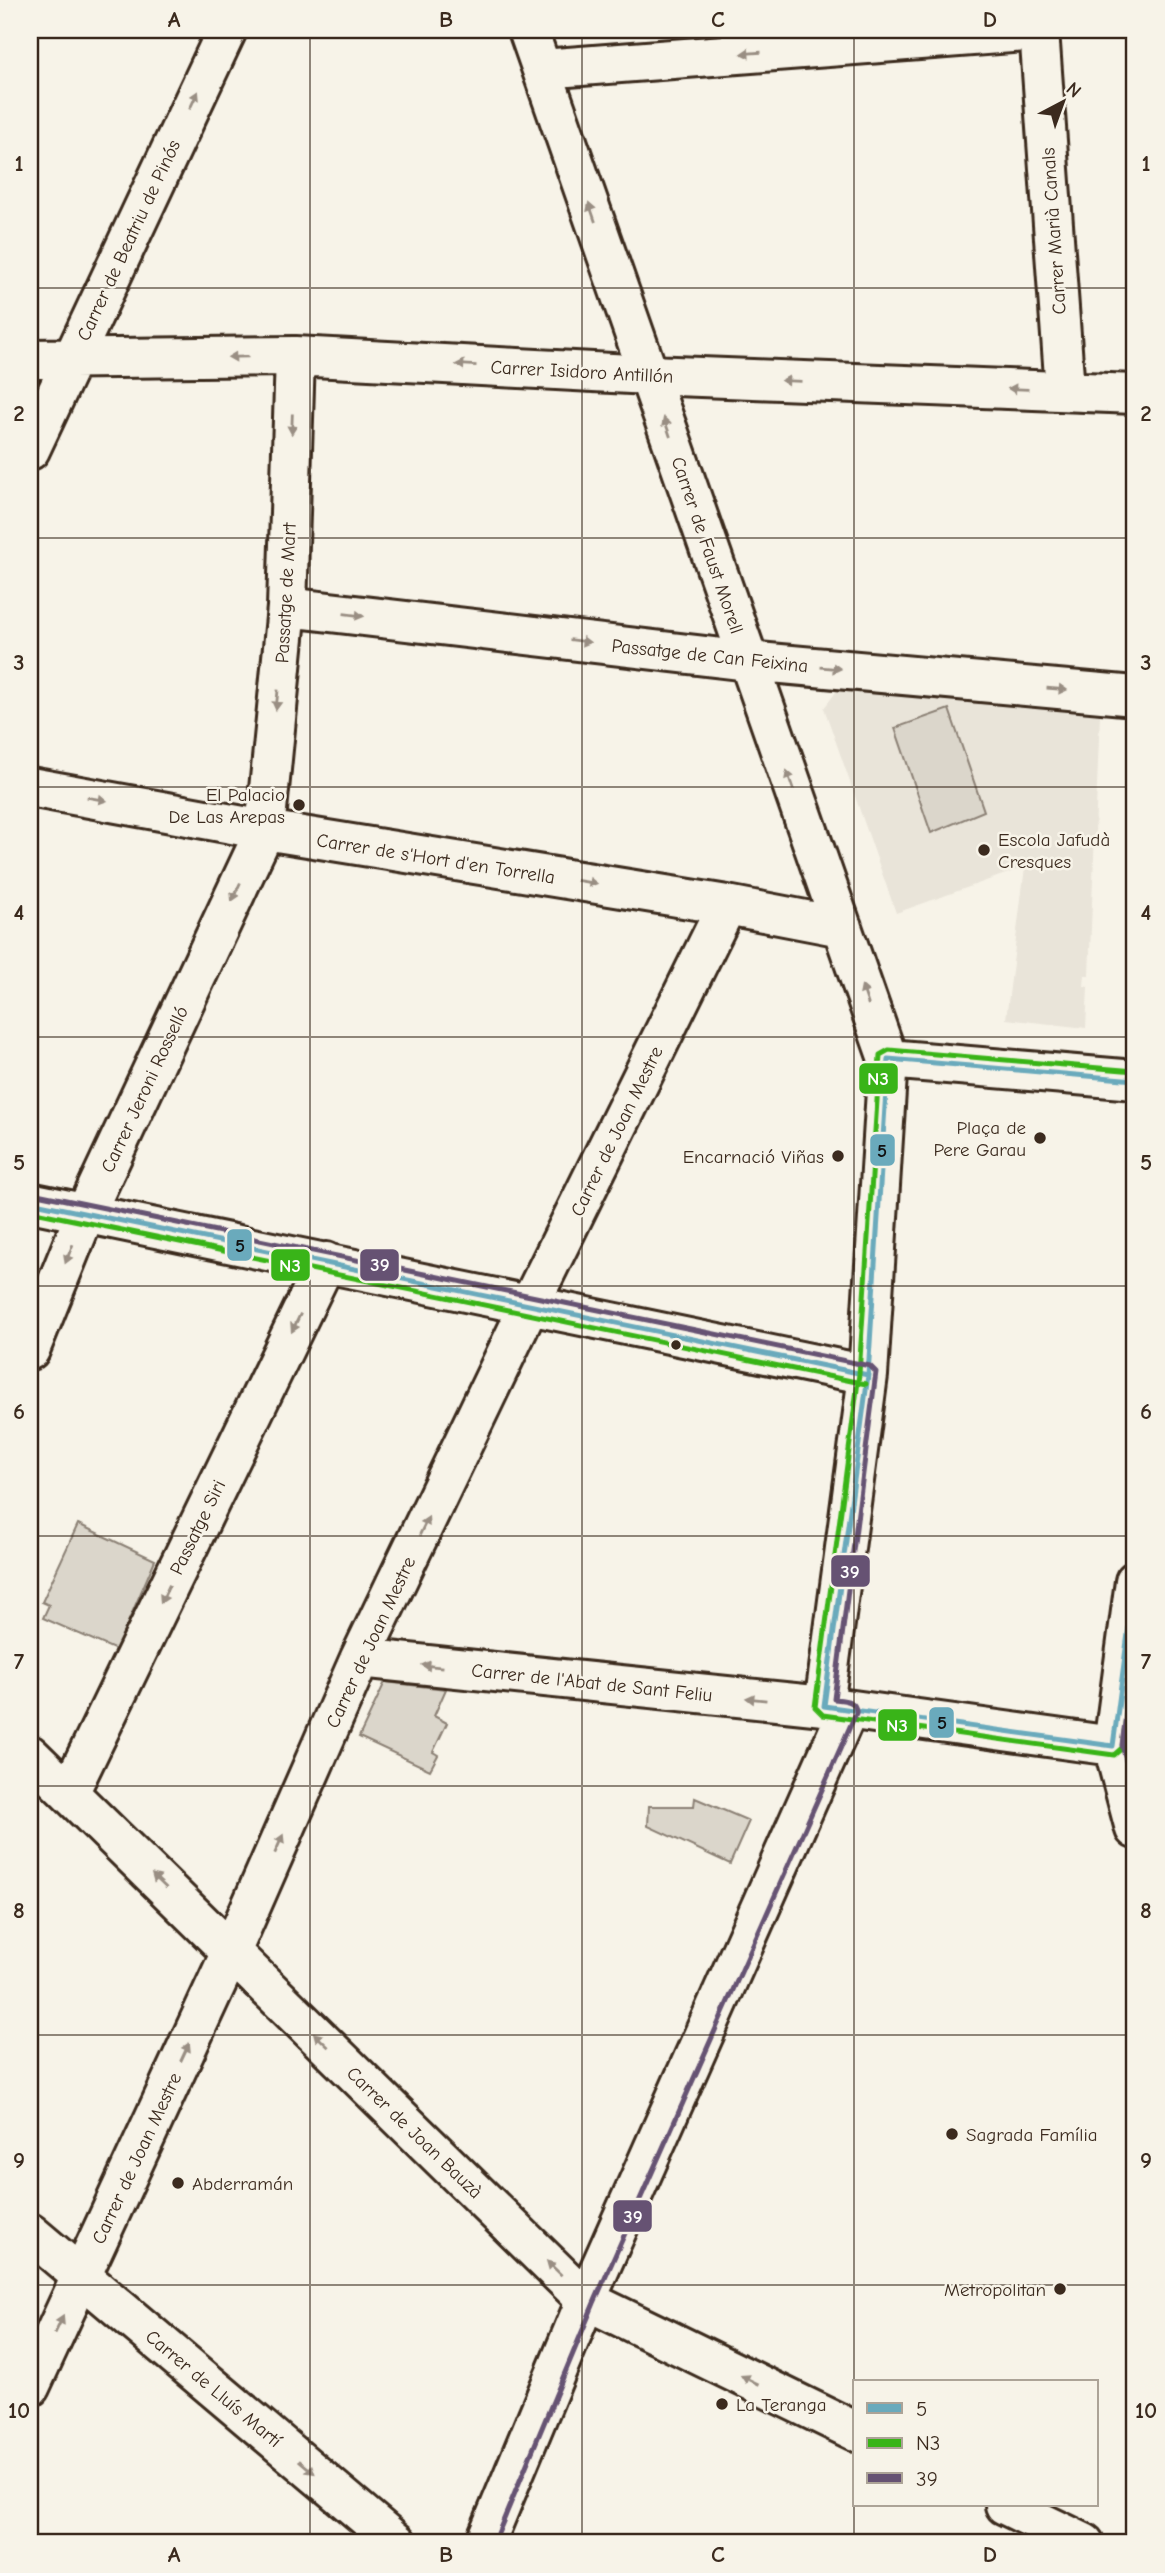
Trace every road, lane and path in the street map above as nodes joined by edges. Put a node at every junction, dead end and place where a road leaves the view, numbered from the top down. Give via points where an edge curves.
1 (227, 30) edge
2 (528, 30) edge
3 (1039, 30) edge
4 (542, 69) junction
5 (295, 356) junction
6 (30, 359) edge
7 (71, 360) junction
8 (649, 375) junction
9 (1065, 391) junction
10 (1135, 394) edge
11 (30, 450) edge
12 (286, 607) junction
13 (748, 661) junction
14 (1135, 696) edge
15 (30, 787) edge
16 (265, 830) junction
17 (727, 905) junction
18 (842, 927) junction
19 (888, 1059) junction
20 (1135, 1080) edge
21 (30, 1202) edge
22 (85, 1214) junction
23 (326, 1262) junction
24 (530, 1304) junction
25 (30, 1350) edge
26 (868, 1375) junction
27 (1135, 1581) edge
28 (360, 1658) junction
29 (836, 1708) junction
30 (1124, 1751) edge
31 (30, 1755) edge
32 (69, 1793) junction
33 (1135, 1829) edge
34 (231, 1952) junction
35 (30, 2233) edge
36 (81, 2276) junction
37 (586, 2300) junction
38 (30, 2387) edge
39 (853, 2430) edge
40 (1007, 2506) edge
41 (397, 2543) edge
42 (485, 2543) edge
43 (1084, 2543) edge

7 -> 1 street, Carrer de Beatriu de Pinós
2 - 4 street, Carrer de Faust Morell
3 -> 4 street
3 - 9 street, Carrer Marià Canals
8 -> 4 street, Carrer de Faust Morell
5 -> 7 street, Carrer Isidoro Antillón
8 -> 5 street, Carrer Isidoro Antillón
5 -> 12 street, Passatge de Mart
6 - 7 street, Carrer Isidoro Antillón
7 - 11 street, Carrer de Beatriu de Pinós
9 -> 8 street, Carrer Isidoro Antillón
13 -> 8 street, Carrer de Faust Morell
9 - 10 street, Carrer Isidoro Antillón
12 -> 13 street, Passatge de Can Feixina
12 -> 16 street, Passatge de Mart
13 -> 14 street, Passatge de Can Feixina
18 -> 13 street, Carrer de Faust Morell
15 -> 16 street, Carrer de s'Hort d'en Torrella
16 -> 17 street, Carrer de s'Hort d'en Torrella
16 -> 22 street, Carrer Jeroni Rosselló
17 - 18 street, Carrer de s'Hort d'en Torrella
17 - 24 street, Carrer de Joan Mestre
19 -> 18 street, Carrer de Faust Morell
19 - 20 street
19 - 26 street
21 - 22 street
22 - 23 street
22 -> 25 street, Carrer Jeroni Rosselló
23 - 24 street
23 -> 32 street, Passatge Siri
24 - 26 street
28 -> 24 street, Carrer de Joan Mestre
26 - 29 street
27 - 30 street
29 -> 28 street, Carrer de l'Abat de Sant Feliu
34 -> 28 street, Carrer de Joan Mestre
29 - 30 street
29 - 37 street
30 - 33 street
31 - 32 street, Carrer de Joan Bauzà
34 -> 32 street, Carrer de Joan Bauzà
36 -> 34 street, Carrer de Joan Mestre
37 -> 34 street, Carrer de Joan Bauzà
35 - 36 street, Carrer de Lluís Martí
38 -> 36 street, Carrer de Joan Mestre
36 -> 41 street, Carrer de Lluís Martí
39 -> 37 street, Carrer de Joan Bauzà
37 - 42 street
40 - 43 street

